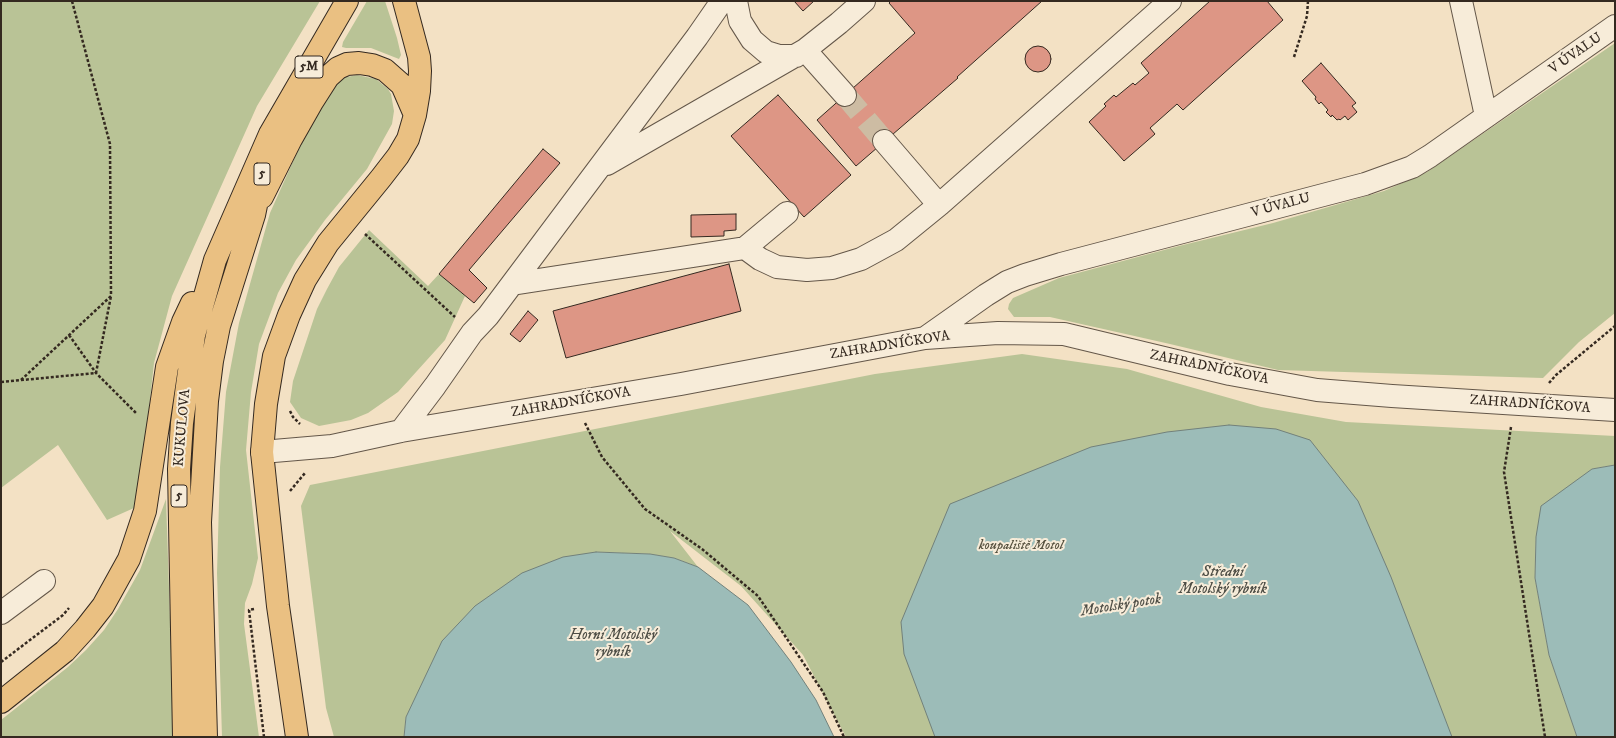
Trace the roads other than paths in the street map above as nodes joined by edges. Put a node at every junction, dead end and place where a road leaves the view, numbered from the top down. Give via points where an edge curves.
1 (347, 1) edge
2 (404, 1) edge
3 (722, 1) edge
4 (736, 1) edge
5 (864, 1) edge
6 (1170, 1) edge
7 (1461, 1) edge
8 (1615, 26) edge
9 (801, 53) junction
10 (844, 95) tunnel mouth
11 (415, 115) junction
12 (1486, 116) junction
13 (270, 134) junction
14 (884, 141) tunnel mouth
15 (599, 168) junction
16 (939, 205) junction
17 (787, 213) dead end
18 (254, 215) junction
19 (745, 248) junction
20 (214, 260) junction
21 (512, 284) junction
22 (924, 338) junction
23 (1615, 410) edge
24 (401, 431) junction
25 (262, 452) junction
26 (44, 582) dead end
27 (1, 613) edge
28 (1, 702) edge
29 (184, 737) edge
30 (206, 737) edge
31 (297, 737) edge

1 - 13 main road, KUKULOVA / 5M
2 - 11 main road via 419,57 420,91
3 - 15 street
4 - 9 street via 740,21 752,40 766,52 779,56
5 - 9 street via 840,24
6 - 16 street
7 - 12 street
8 - 12 street, V ÚVALU
9 - 10 street
9 - 15 street
11 - 18 main road via 402,85 385,70 359,63 338,68 328,77 312,102
11 - 25 main road via 408,139 398,156 328,244 305,280 289,315 274,356
12 - 22 street, V ÚVALU via 1430,156 1393,175 1060,264 1007,282
13 - 18 main road, KUKULOVA / 5
13 - 20 main road, KUKULOVA / 5
14 - 16 street
15 - 21 street
16 - 19 street via 896,240 861,258 832,268 807,270 777,267
17 - 19 street
18 - 30 main road, KUKULOVA / 5 via 220,326 207,401 200,522
19 - 21 street
20 - 28 main road via 183,322 167,367 145,511 129,559 103,606 85,629 65,651
20 - 29 main road, KUKULOVA / 5 via 193,342 179,468
21 - 24 street via 488,316 472,332 436,386
22 - 23 street, ZAHRADNÍČKOVA via 998,333 1064,334 1230,374 1317,390
22 - 24 street, ZAHRADNÍČKOVA via 681,384
24 - 25 street, ZAHRADNÍČKOVA via 332,446
25 - 31 main road via 278,606
26 - 27 street

